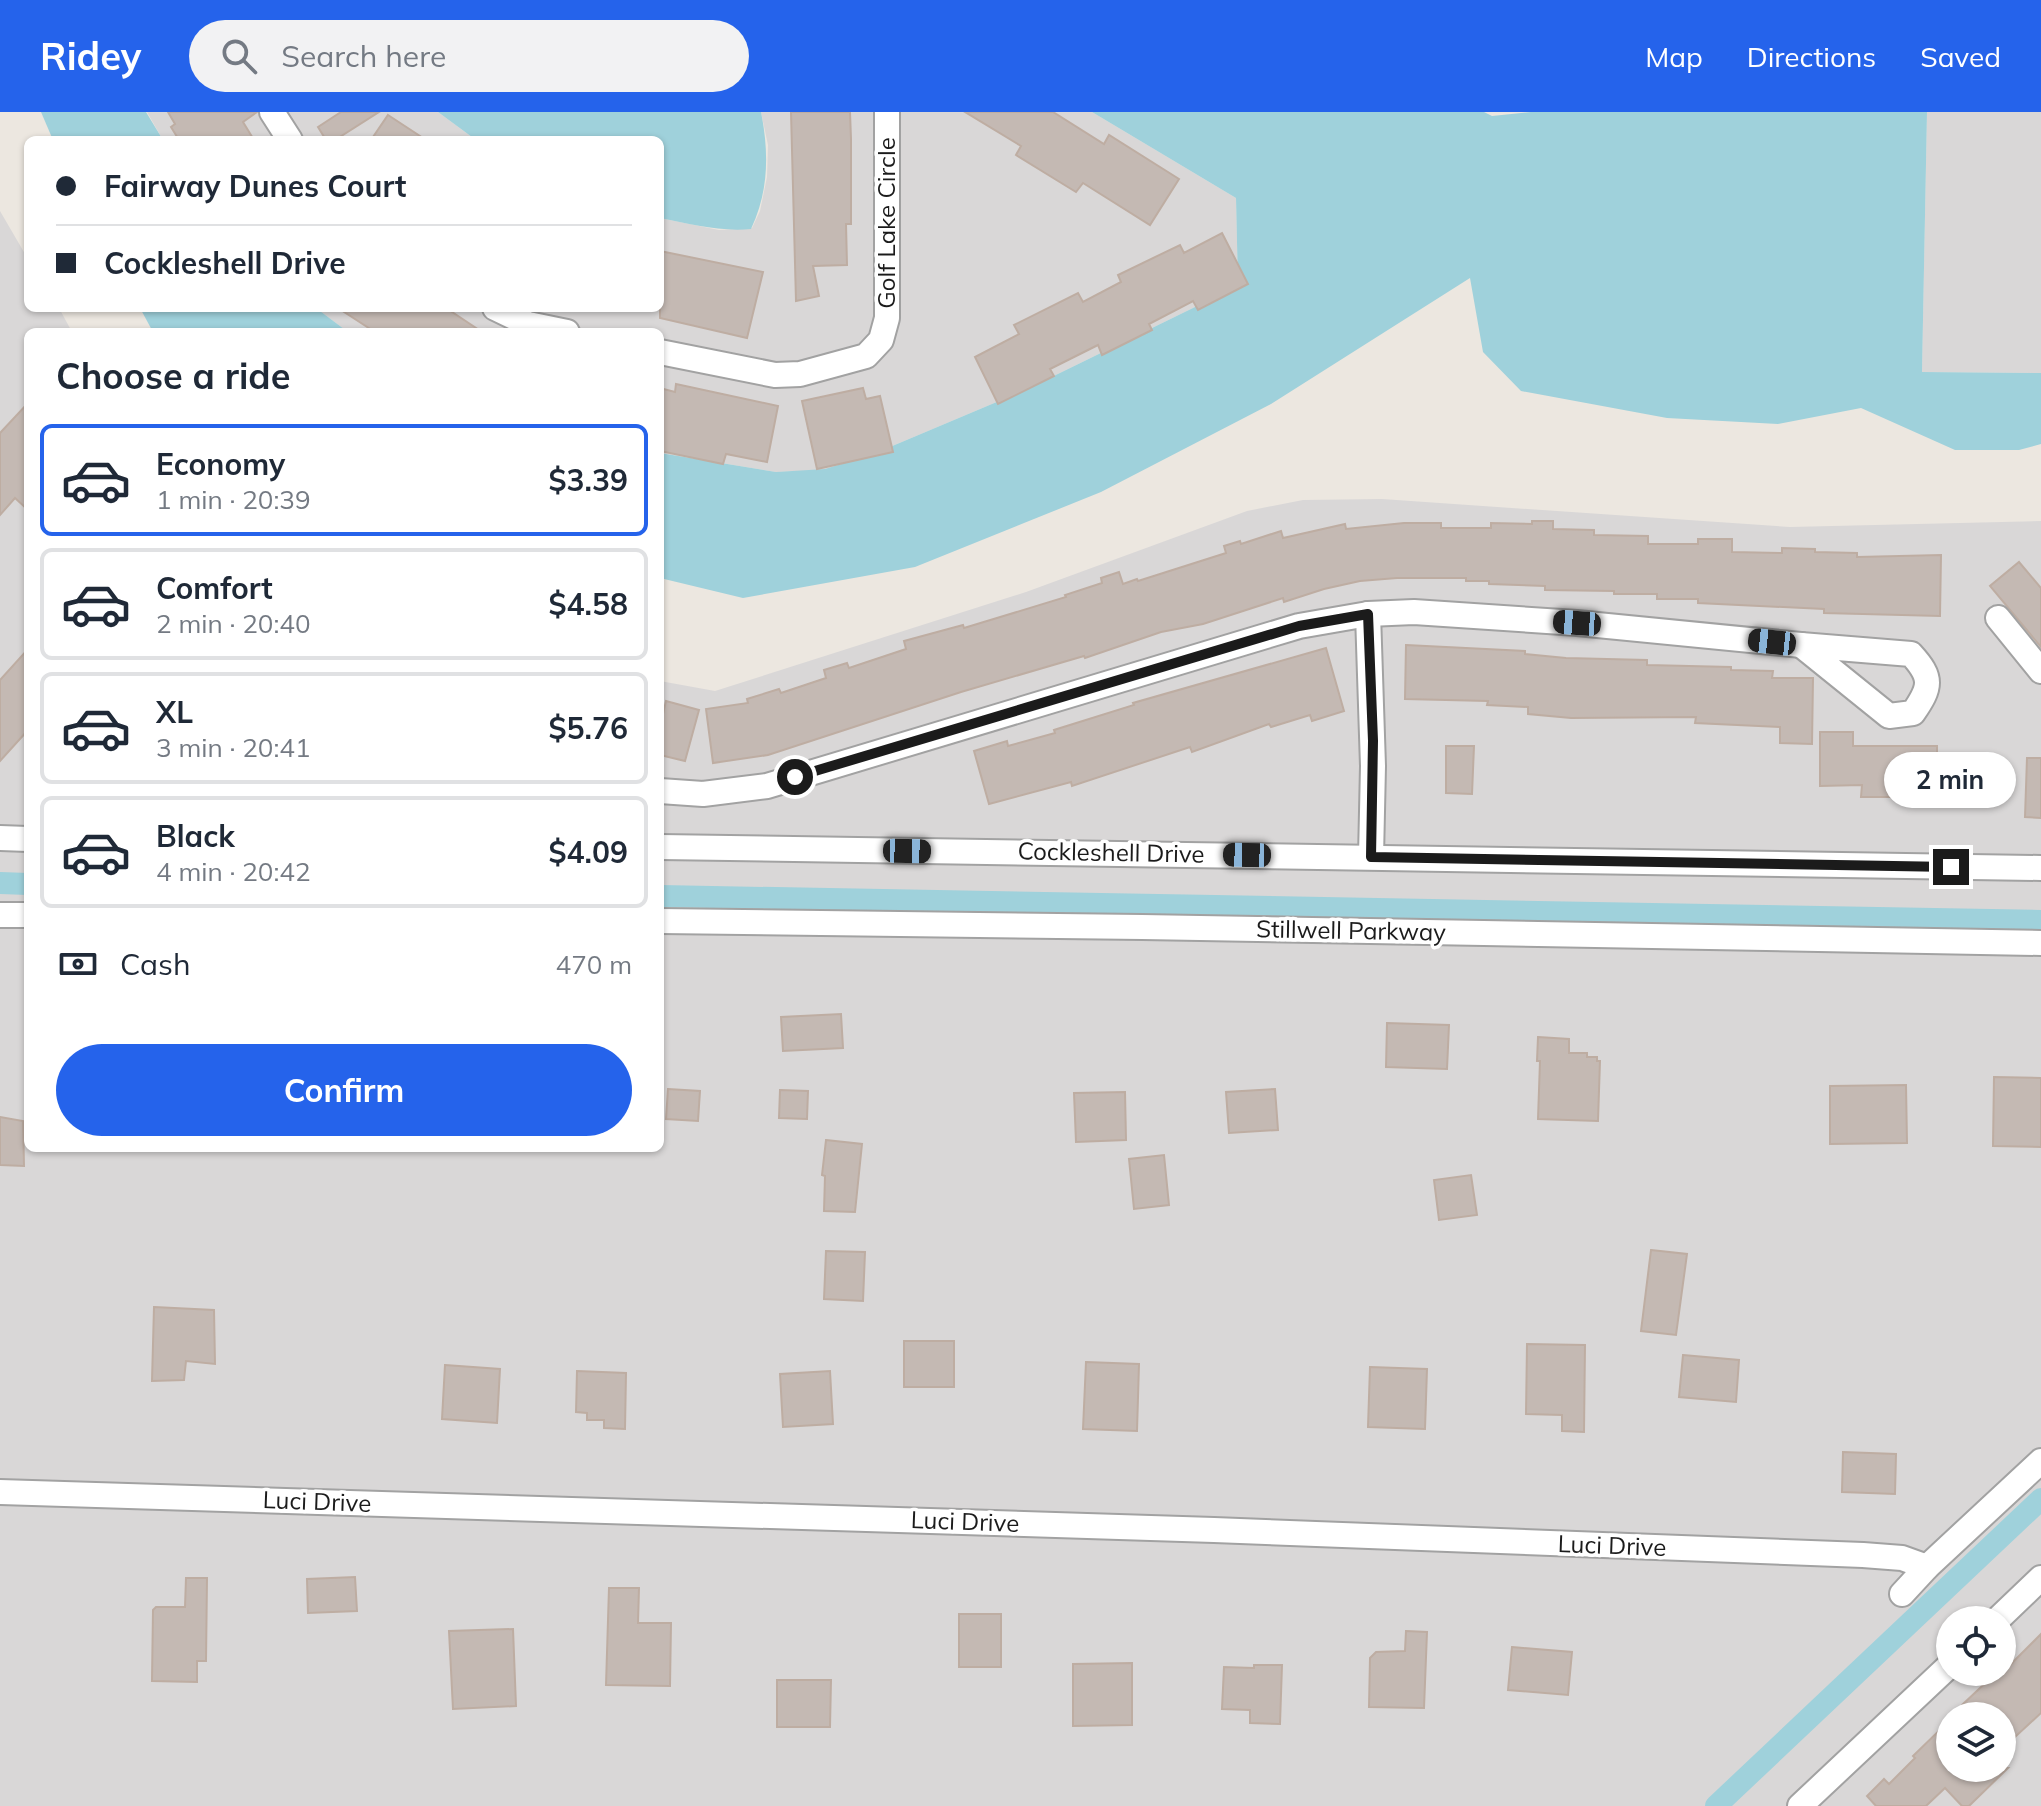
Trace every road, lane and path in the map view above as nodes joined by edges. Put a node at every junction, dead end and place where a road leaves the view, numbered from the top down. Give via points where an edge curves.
1 (272, 112) edge
2 (887, 112) edge
3 (287, 136) edge
4 (503, 312) edge
5 (548, 328) edge
6 (664, 353) edge
7 (1368, 614) junction
8 (1998, 618) dead end
9 (1801, 645) junction
10 (2041, 671) edge
11 (664, 791) edge
12 (0, 838) edge
13 (24, 839) edge
14 (664, 847) edge
15 (1371, 857) junction
16 (2041, 868) edge
17 (0, 915) edge
18 (24, 915) edge
19 (664, 921) edge
20 (2041, 943) edge
21 (2041, 1461) edge
22 (0, 1492) edge
23 (1927, 1567) junction
24 (2041, 1578) edge
25 (1902, 1594) dead end
26 (2012, 1606) edge
27 (1936, 1678) edge
28 (1800, 1806) edge

1 - 3 street
2 - 6 street, Golf Lake Circle via 887,318 881,340 866,356 800,374 775,375
4 - 5 street
7 - 9 street via 1592,624
7 - 11 street via 1299,626 767,786 703,794
7 - 15 street
8 - 10 street
9 - 9 street via 1911,654 1926,671 1927,693 1913,713 1889,716
12 - 13 street
14 - 15 street, Cockleshell Drive
15 - 16 street, Cockleshell Drive
17 - 18 street
19 - 20 street, Stillwell Parkway
21 - 23 street
22 - 23 street, Luci Drive via 1863,1555 1902,1558
23 - 25 street
24 - 26 street
27 - 28 street

